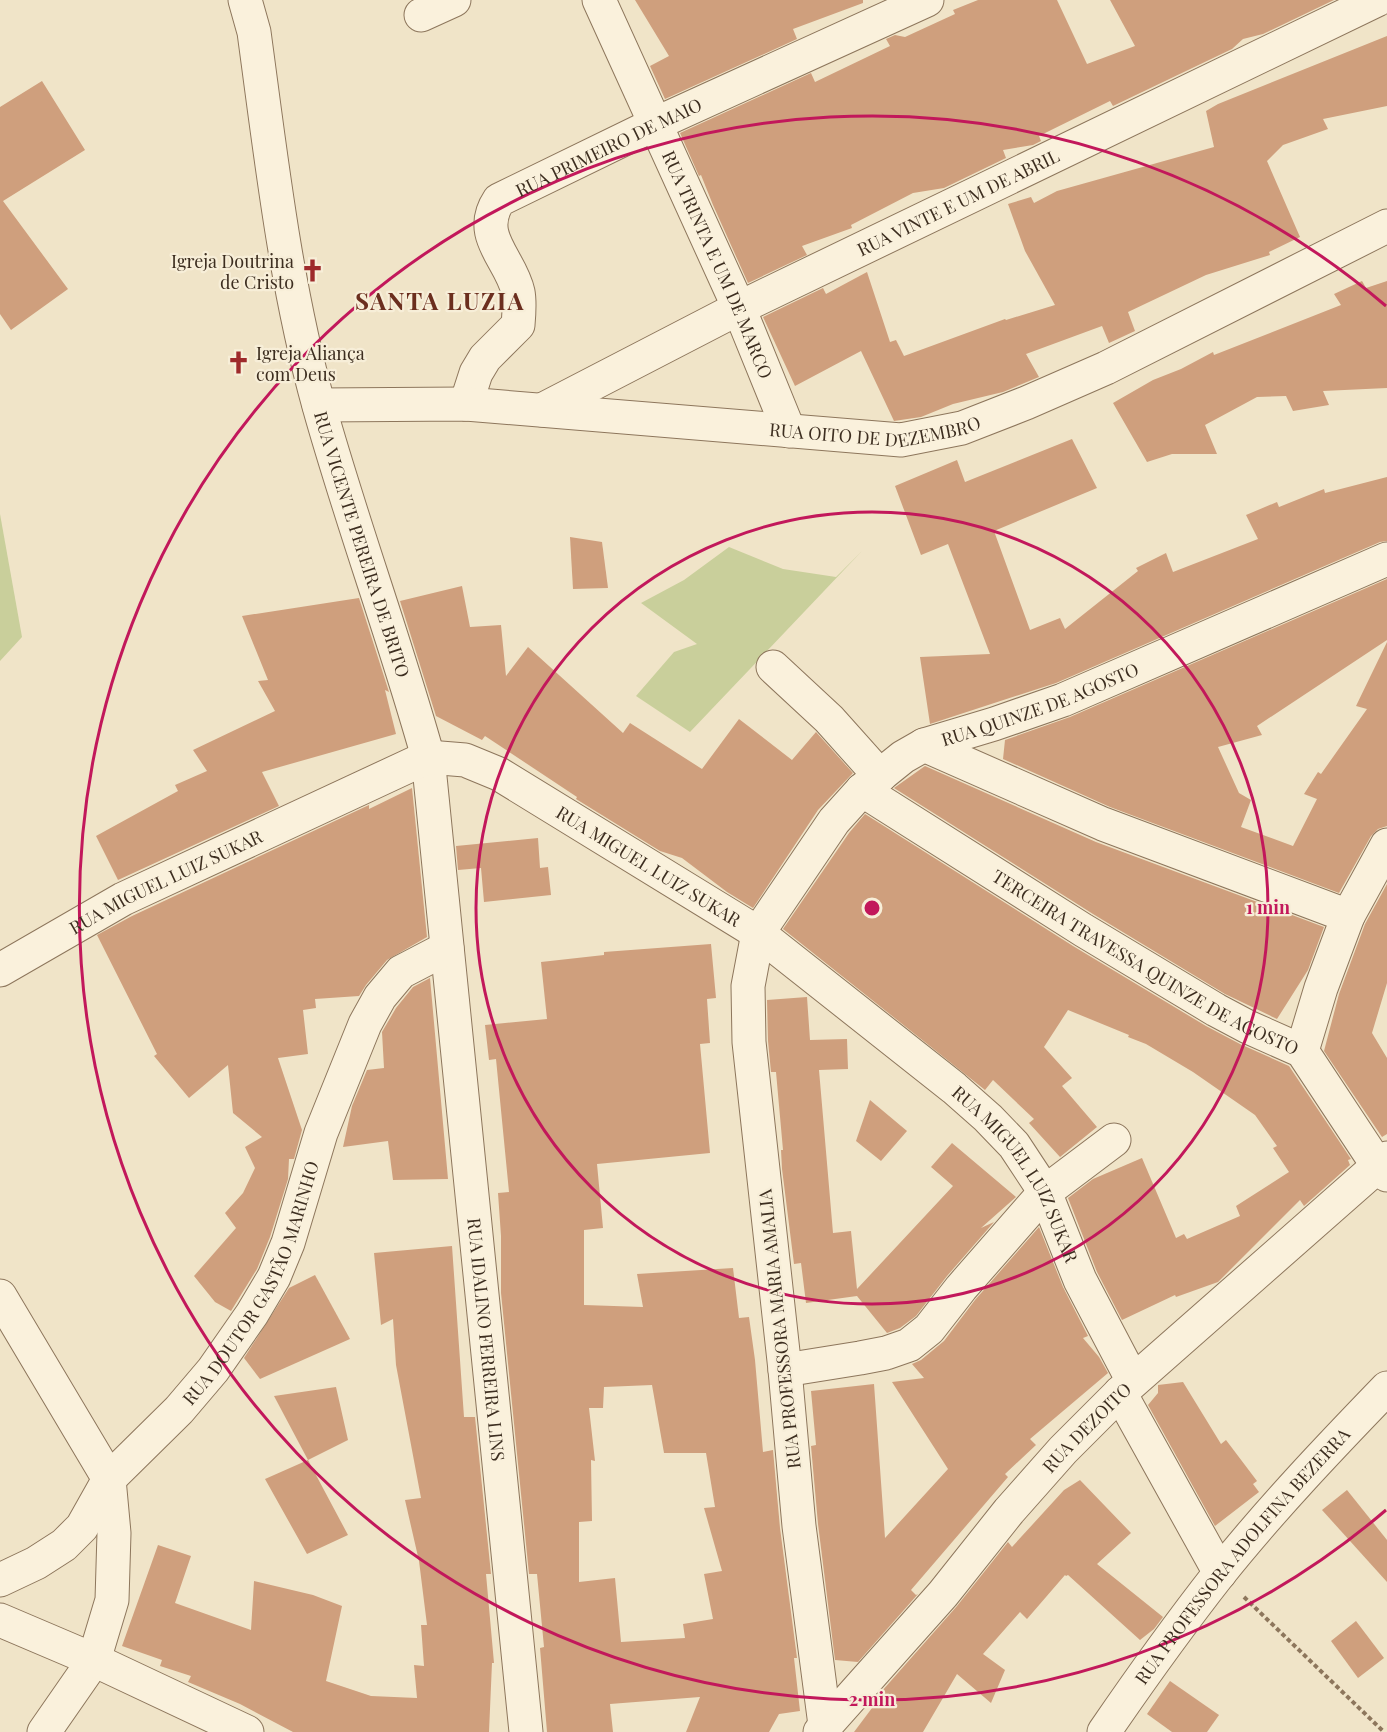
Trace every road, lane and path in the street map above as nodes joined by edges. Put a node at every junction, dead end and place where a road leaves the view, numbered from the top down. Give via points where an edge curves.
1 (245, 0) edge
2 (454, 0) edge
3 (599, 0) edge
4 (927, 0) edge
5 (1377, 0) edge
6 (421, 15) dead end
7 (656, 124) junction
8 (1387, 226) edge
9 (739, 308) junction
10 (466, 404) junction
11 (319, 405) junction
12 (542, 410) junction
13 (789, 431) junction
14 (1387, 559) edge
15 (773, 667) dead end
16 (924, 745) junction
17 (428, 757) junction
18 (871, 783) junction
19 (1387, 845) edge
20 (1348, 916) junction
21 (758, 933) junction
22 (447, 948) junction
23 (0, 970) edge
24 (1302, 1051) junction
25 (1114, 1140) dead end
26 (1384, 1166) edge
27 (1045, 1192) junction
28 (0, 1296) edge
29 (785, 1370) junction
30 (1126, 1387) junction
31 (1387, 1388) edge
32 (109, 1479) junction
33 (1220, 1573) junction
34 (0, 1580) edge
35 (0, 1620) edge
36 (94, 1660) junction
37 (822, 1729) edge
38 (1381, 1731) edge
39 (44, 1732) edge
40 (247, 1732) edge
41 (526, 1732) edge
42 (1104, 1732) edge

1 - 11 street, RUA VICENTE PEREIRA DE BRITO via 254,32 280,229
2 - 6 street
3 - 7 street, RUA TRINTA E UM DE MARCO
4 - 7 street, RUA PRIMEIRO DE MAIO
5 - 9 street, RUA VINTE E UM DE ABRIL
7 - 9 street, RUA TRINTA E UM DE MARCO
7 - 10 street, RUA PRIMEIRO DE MAIO via 499,200 492,211 493,240 518,290 518,325 485,358
8 - 13 street, RUA OITO DE DEZEMBRO via 1106,368 962,428 901,440
9 - 12 street, RUA VINTE E UM DE ABRIL
9 - 13 street, RUA TRINTA E UM DE MARCO
10 - 11 street, RUA OITO DE DEZEMBRO
10 - 12 street, RUA OITO DE DEZEMBRO
11 - 17 street, RUA VICENTE PEREIRA DE BRITO
12 - 13 street, RUA OITO DE DEZEMBRO
14 - 16 street, RUA QUINZE DE AGOSTO via 1063,699
15 - 18 street, TERCEIRA TRAVESSA QUINZE DE AGOSTO via 829,719
16 - 18 street, RUA QUINZE DE AGOSTO
16 - 20 street via 1103,824
17 - 21 street, RUA MIGUEL LUIZ SUKAR via 465,760 499,774
17 - 22 street, RUA VICENTE PEREIRA DE BRITO
17 - 23 street, RUA MIGUEL LUIZ SUKAR via 123,899
18 - 21 street, RUA QUINZE DE AGOSTO via 834,820
18 - 24 street, TERCEIRA TRAVESSA QUINZE DE AGOSTO via 1083,930 1216,1010
19 - 20 street
20 - 24 street
21 - 27 street, RUA MIGUEL LUIZ SUKAR via 988,1118 1014,1145
21 - 29 street, RUA PROFESSORA MARIA AMALIA via 748,986 749,1042
22 - 32 street, RUA DOUTOR GASTÃO MARINHO via 401,972 380,997 365,1024 321,1134 288,1244 252,1314 179,1410
22 - 41 street, RUA IDALINO FERREIRA LINS
24 - 26 street, TERCEIRA TRAVESSA QUINZE DE AGOSTO
25 - 27 street
26 - 30 street, RUA DEZOITO
27 - 29 street via 929,1329 909,1345
27 - 30 street, RUA MIGUEL LUIZ SUKAR
28 - 32 street
29 - 37 street, RUA PROFESSORA MARIA AMALIA
30 - 33 street, RUA MIGUEL LUIZ SUKAR
30 - 37 street, RUA DEZOITO via 1063,1450 943,1594
31 - 33 street, RUA PROFESSORA ADOLFINA BEZERRA
32 - 34 street, RUA DOUTOR GASTÃO MARINHO via 82,1527 64,1545
32 - 36 street via 114,1533 112,1600
33 - 38 path
33 - 42 street, RUA PROFESSORA ADOLFINA BEZERRA
35 - 36 street
36 - 39 street
36 - 40 street

